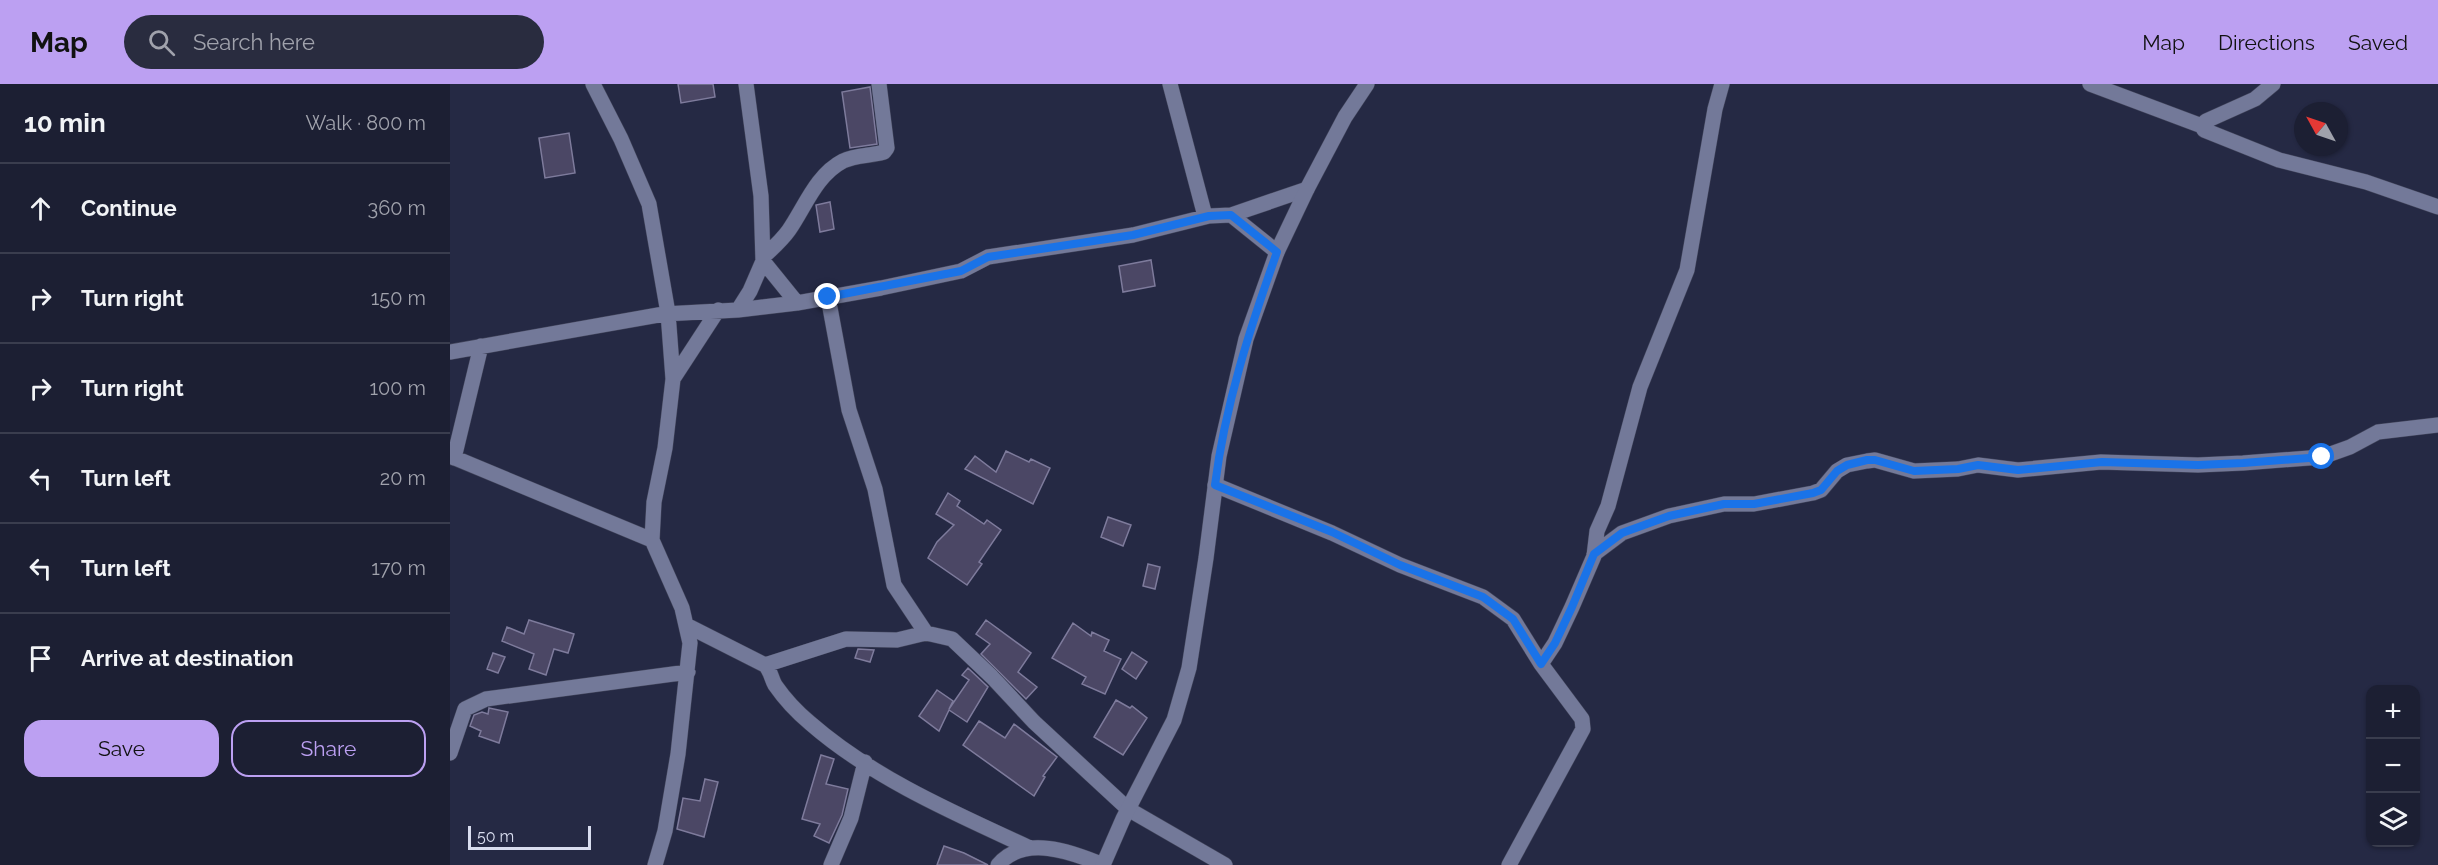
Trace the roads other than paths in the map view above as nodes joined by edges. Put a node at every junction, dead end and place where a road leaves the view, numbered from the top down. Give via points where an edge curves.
1 (593, 84) edge
2 (746, 84) edge
3 (879, 84) edge
4 (1170, 84) edge
5 (1367, 84) edge
6 (1722, 84) edge
7 (2090, 84) edge
8 (2273, 84) edge
9 (2202, 126) junction
10 (1306, 189) junction
11 (2438, 207) edge
12 (1231, 215) junction
13 (1205, 216) junction
14 (1277, 252) junction
15 (763, 259) junction
16 (828, 297) junction
17 (797, 303) junction
18 (718, 310) junction
19 (738, 310) junction
20 (668, 313) junction
21 (481, 346) junction
22 (450, 352) edge
23 (673, 379) junction
24 (2438, 425) edge
25 (452, 457) edge
26 (1215, 485) junction
27 (652, 540) junction
28 (1594, 554) junction
29 (686, 625) junction
30 (926, 633) junction
31 (1541, 664) junction
32 (765, 665) junction
33 (688, 672) junction
34 (457, 708) edge
35 (450, 753) edge
36 (865, 762) junction
37 (1128, 809) junction
38 (1030, 848) junction
39 (655, 865) edge
40 (831, 865) edge
41 (998, 865) edge
42 (1103, 865) edge
43 (1225, 865) edge
44 (1509, 865) edge

1 - 20 street via 649,204
2 - 15 street via 761,196
3 - 15 street via 888,148 835,167 811,192 788,231
4 - 13 street
5 - 10 street
6 - 28 street via 1687,270 1640,387 1608,506 1597,531
7 - 9 street
8 - 9 street via 2255,99
9 - 11 street via 2278,160 2366,182
10 - 12 street
10 - 14 street
12 - 13 street
12 - 14 street
13 - 16 street via 1133,235 988,257 961,271
14 - 26 street via 1246,339
15 - 17 street
15 - 19 street
16 - 17 street
16 - 30 street via 849,410 875,489 894,585
17 - 19 street
18 - 19 street
18 - 20 street
18 - 23 street
20 - 21 street
20 - 23 street
21 - 22 street
21 - 25 street
23 - 27 street
24 - 28 street via 2379,432 2322,457 2243,463 2102,462 2018,470 1978,465 1914,471 1867,460 1837,471 1821,490 1813,493 1754,504 1724,504 1669,516 1622,533
25 - 27 street
26 - 31 street via 1483,597 1513,619
26 - 37 street via 1189,668 1174,720
27 - 29 street
28 - 31 street via 1555,643
29 - 32 street
29 - 33 street via 690,643
30 - 32 street via 897,640 846,639
30 - 37 street via 952,639
31 - 44 street via 1582,719 1583,729
32 - 36 street via 774,684 808,722
33 - 34 street via 486,699
33 - 39 street via 667,820
34 - 35 street
36 - 38 street via 949,811
36 - 40 street via 851,818
37 - 42 street
37 - 43 street
38 - 41 street via 1018,850
38 - 42 street via 1054,849

